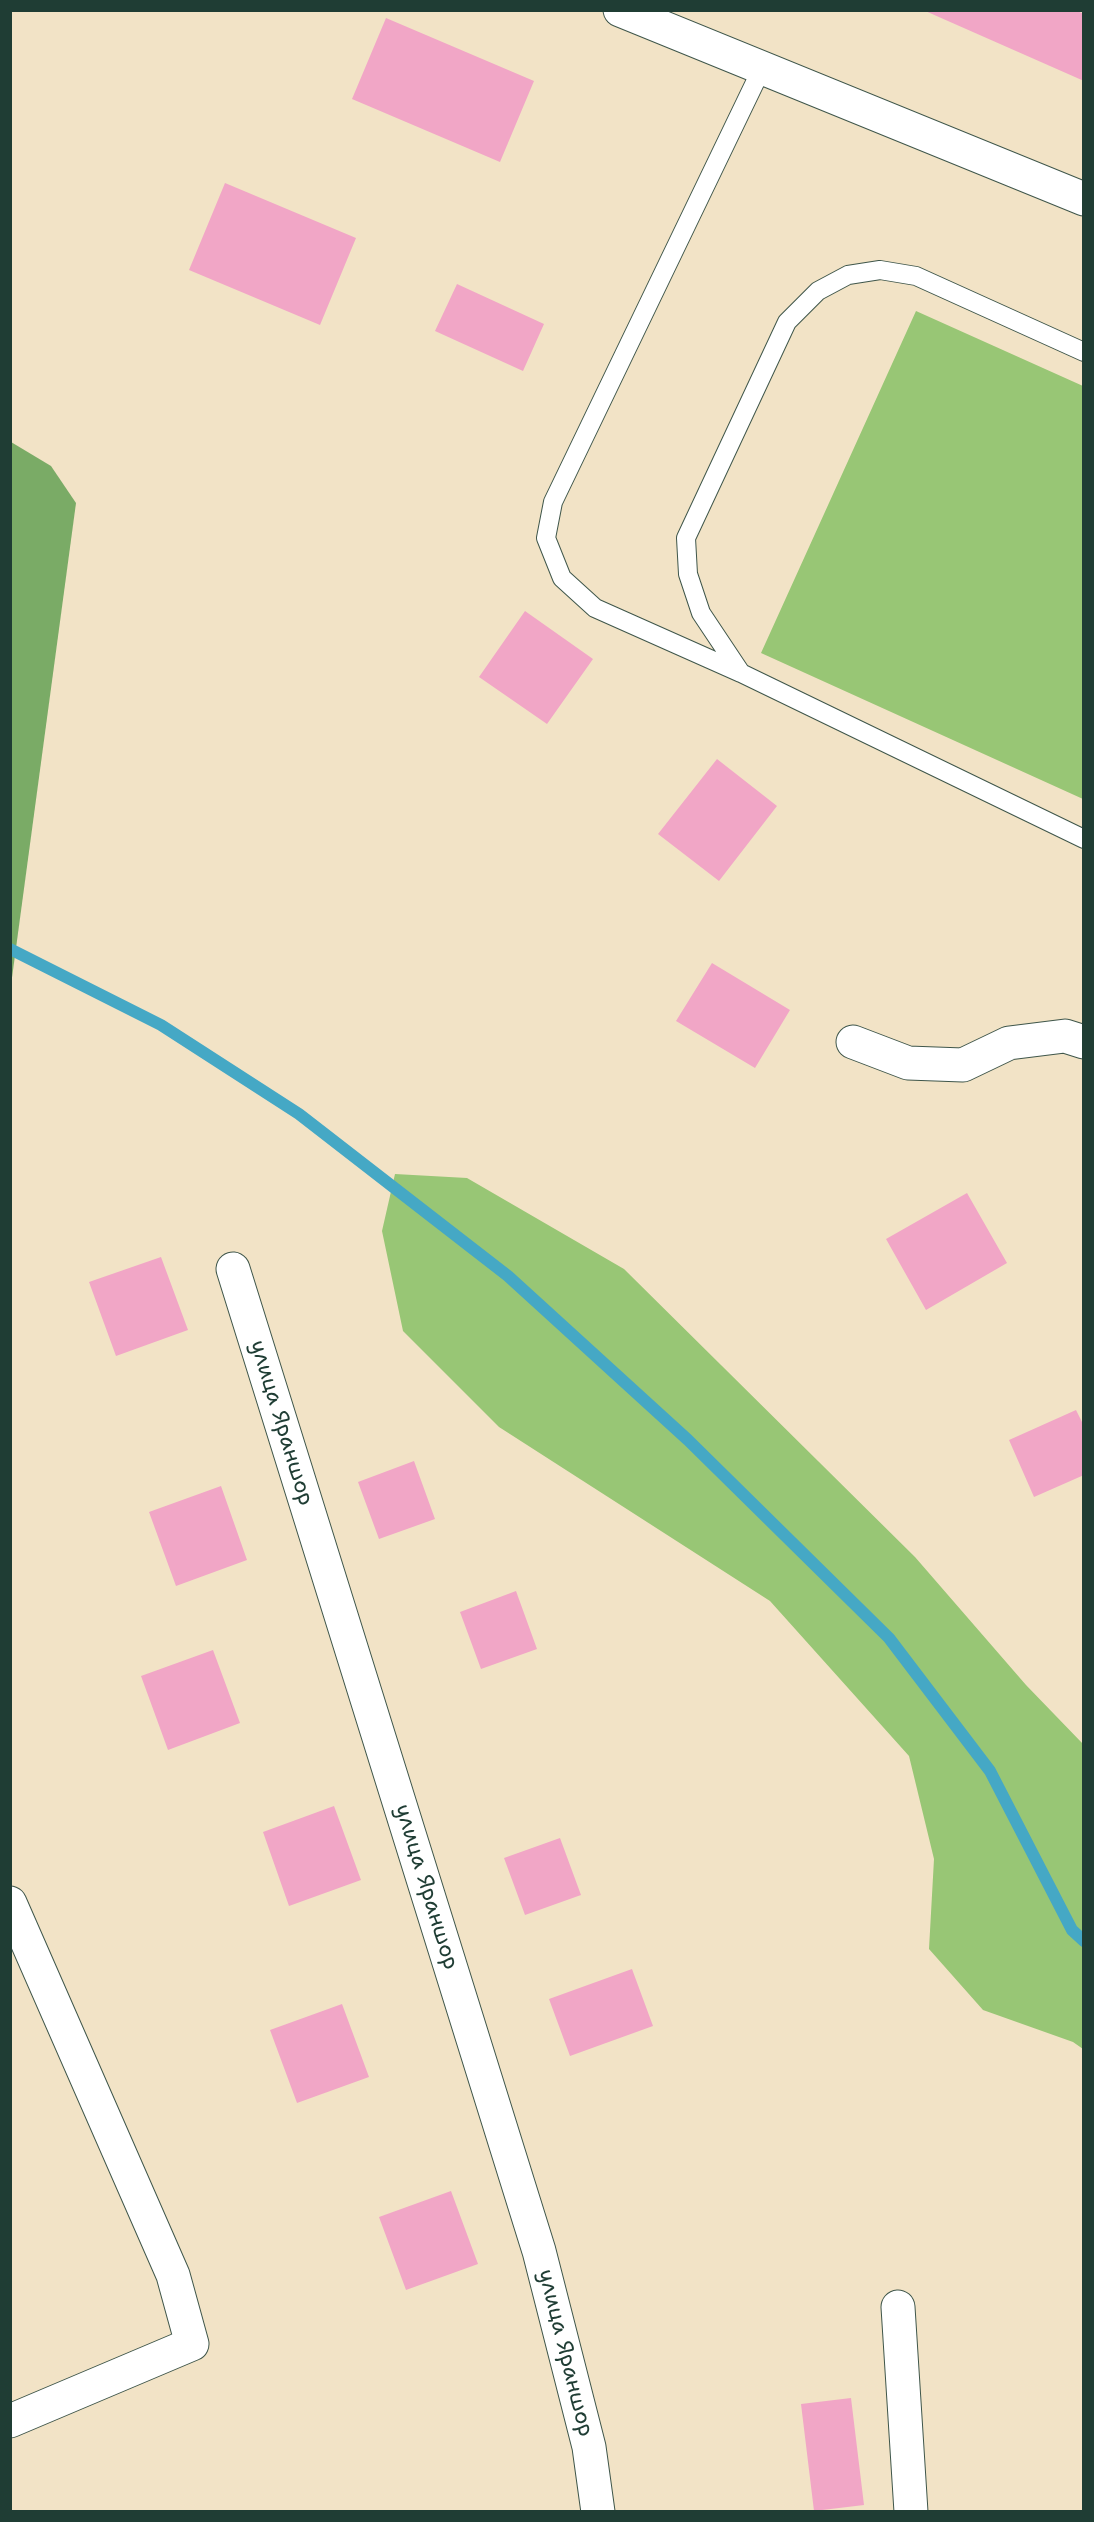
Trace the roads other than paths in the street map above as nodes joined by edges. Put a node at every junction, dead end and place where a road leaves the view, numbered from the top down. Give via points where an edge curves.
1 (620, 10) edge
2 (762, 68) junction
3 (1083, 199) edge
4 (1083, 352) edge
5 (741, 674) junction
6 (1083, 839) edge
7 (853, 1042) dead end
8 (1083, 1042) edge
9 (233, 1269) dead end
10 (10, 1903) edge
11 (898, 2307) dead end
12 (10, 2421) edge
13 (598, 2511) edge
14 (911, 2511) edge

1 - 2 street
2 - 3 street
2 - 5 lane via 553,502 546,538 562,578 595,608
4 - 5 lane via 916,276 880,270 848,275 818,291 787,322 686,538 688,574 701,613
5 - 6 lane
7 - 8 street via 908,1063 963,1065 1009,1042 1065,1036
9 - 13 street, улица Яраншор via 539,2251 589,2447
10 - 12 street via 173,2275 192,2344
11 - 14 street

